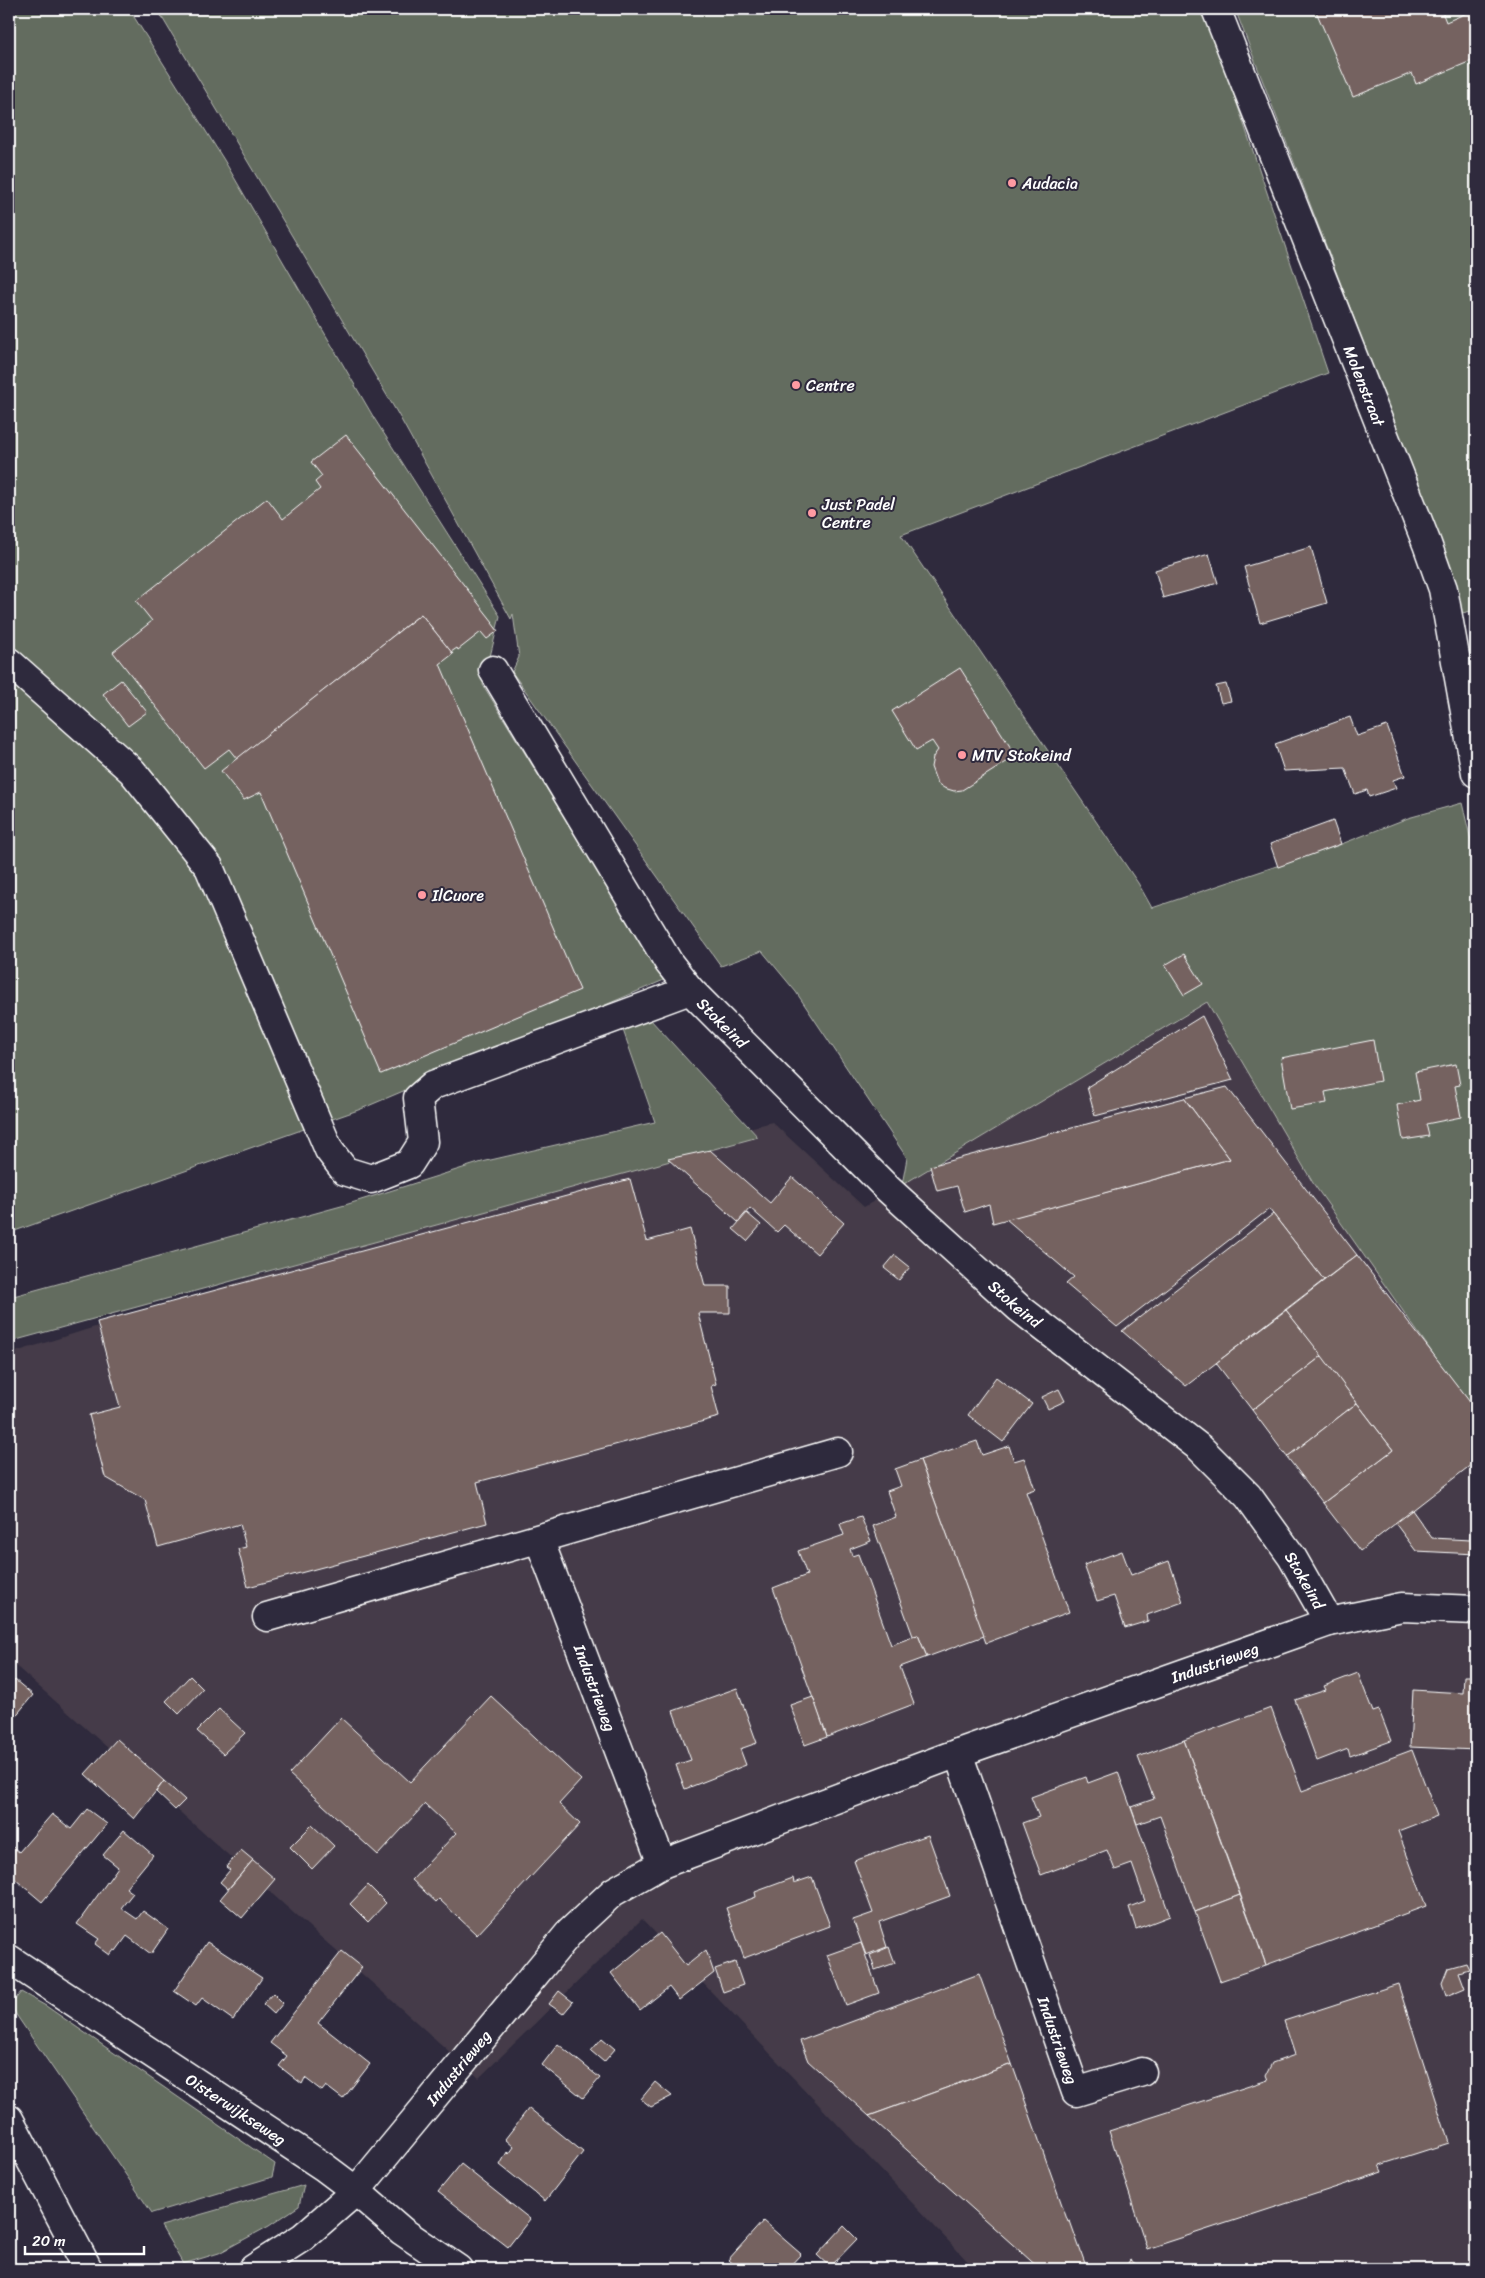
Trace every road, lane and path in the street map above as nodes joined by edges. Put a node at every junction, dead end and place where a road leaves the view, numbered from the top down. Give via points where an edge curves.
1 (1216, 9) edge
2 (9, 662) edge
3 (493, 670) dead end
4 (1476, 773) edge
5 (690, 990) junction
6 (838, 1452) dead end
7 (540, 1538) junction
8 (1476, 1610) edge
9 (267, 1617) dead end
10 (1329, 1622) junction
11 (958, 1753) junction
12 (662, 1864) junction
13 (9, 1959) edge
14 (1142, 2072) dead end
15 (9, 2119) edge
16 (356, 2191) junction
17 (88, 2269) edge
18 (253, 2269) edge
19 (458, 2269) edge

1 - 4 street, Molenstraat via 1427,544 1442,589
2 - 5 street, Stokeind via 132,771 209,867 330,1150 345,1171 371,1179 409,1164 423,1142 418,1098 433,1085
3 - 5 street, Stokeind via 669,963
5 - 10 street, Stokeind via 888,1189 1019,1308 1200,1448 1248,1496 1292,1557
6 - 7 street
7 - 9 street
7 - 12 street, Industrieweg
8 - 10 street, Industrieweg via 1402,1607
10 - 11 street, Industrieweg
11 - 12 street, Industrieweg
11 - 14 street, Industrieweg via 1076,2092
12 - 16 street, Industrieweg via 613,1892 570,1932
13 - 16 street, Oisterwijkseweg via 230,2103
15 - 17 street
16 - 18 street, Industrieweg via 303,2237
16 - 19 street, Oisterwijkseweg via 402,2231

